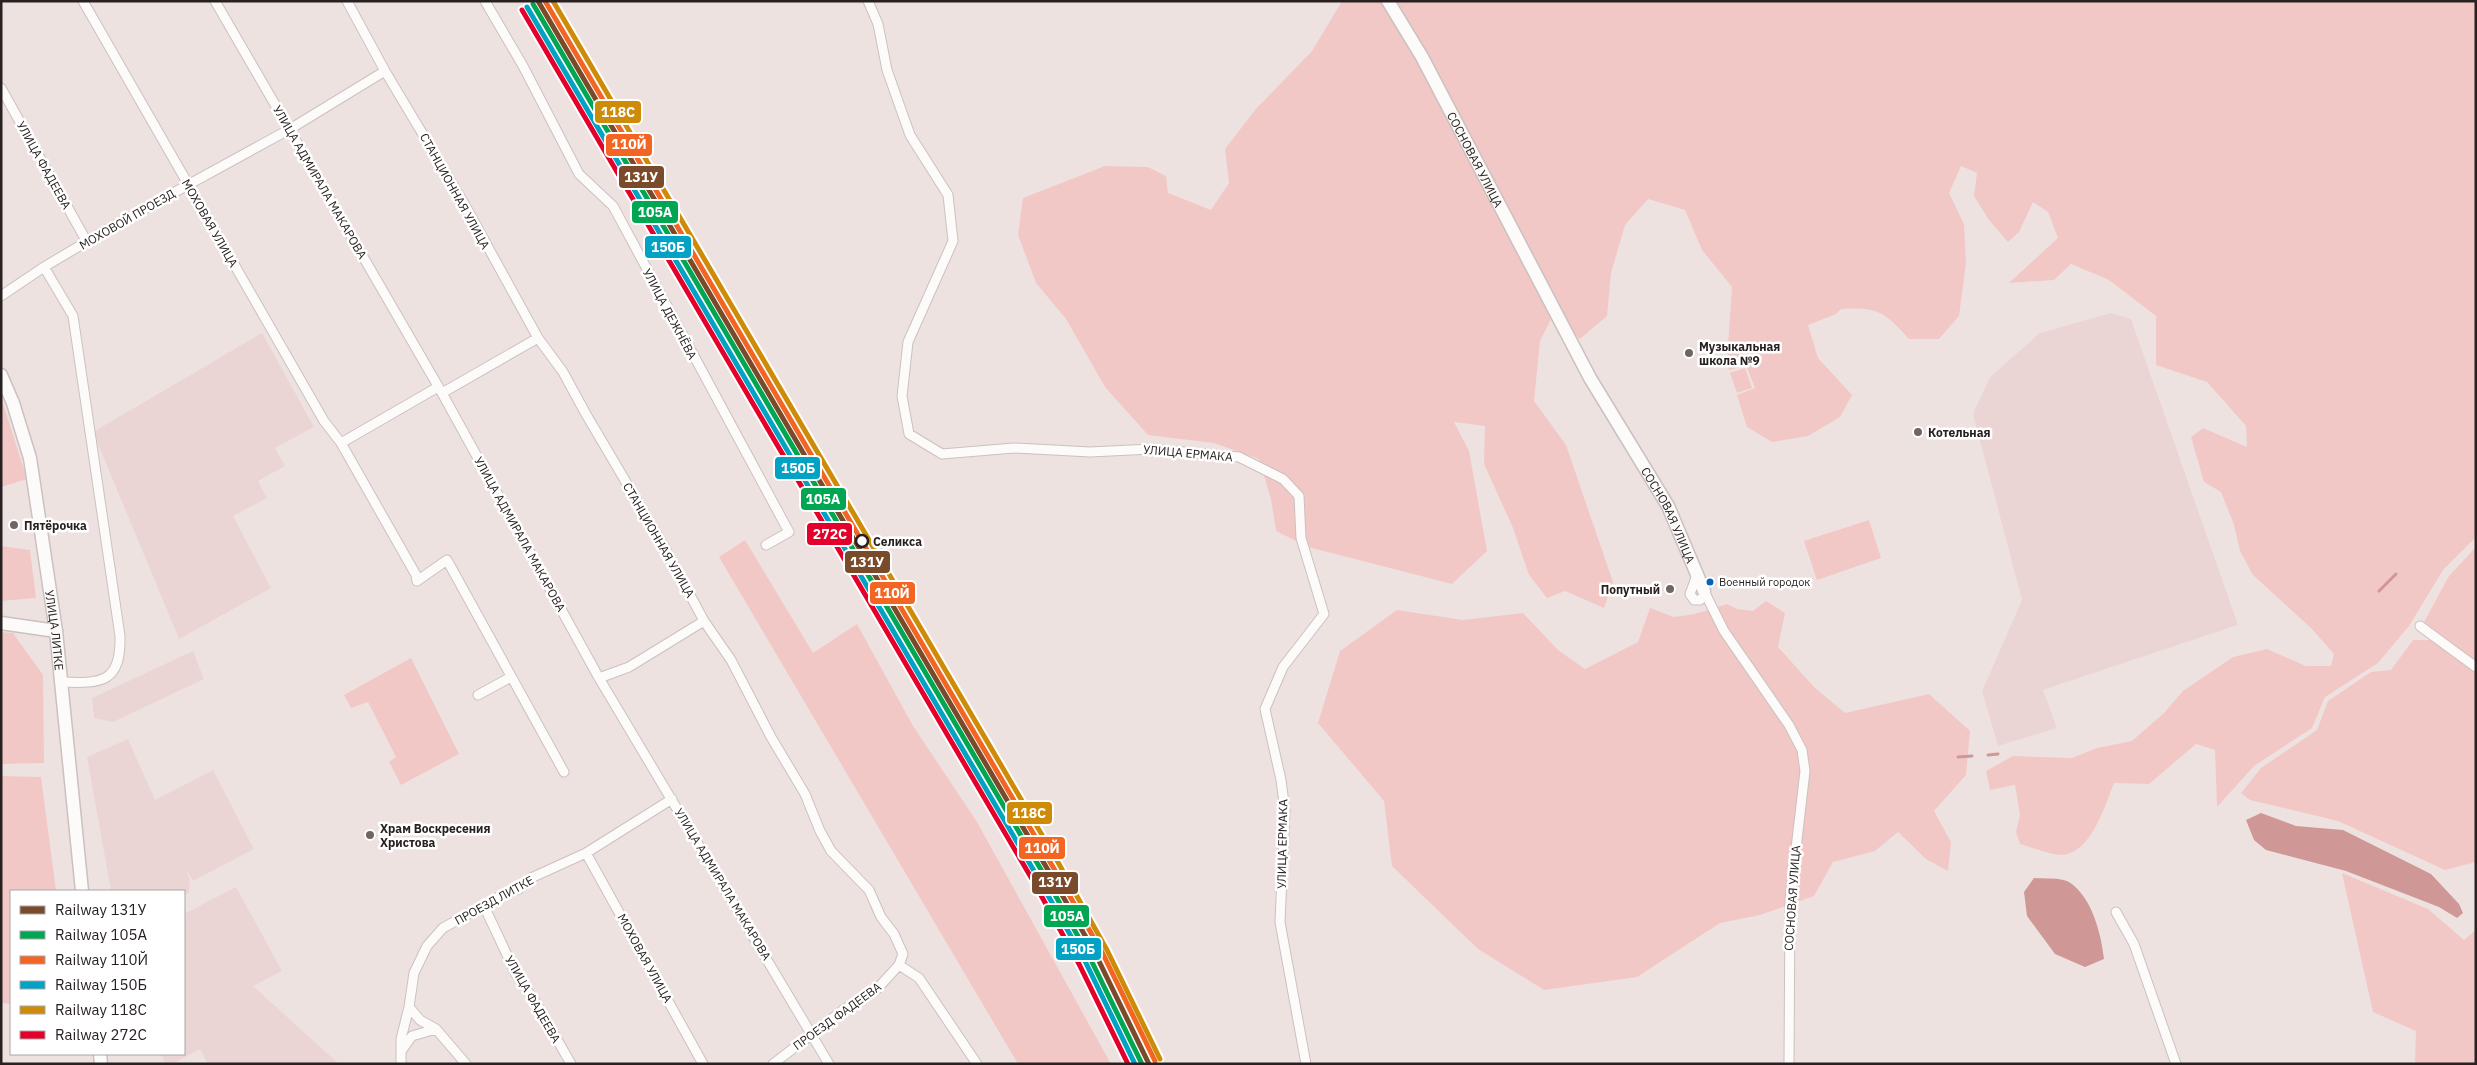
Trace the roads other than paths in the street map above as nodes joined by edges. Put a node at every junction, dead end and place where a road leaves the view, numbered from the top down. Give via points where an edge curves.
1 (83, 1) edge
2 (215, 1) edge
3 (347, 1) edge
4 (485, 1) edge
5 (868, 1) edge
6 (1388, 1) edge
7 (386, 71) junction
8 (1, 88) edge
9 (290, 129) junction
10 (188, 185) junction
11 (87, 242) junction
12 (44, 267) junction
13 (1, 296) edge
14 (538, 338) junction
15 (1, 375) edge
16 (440, 390) junction
17 (341, 443) junction
18 (766, 546) dead end
19 (1704, 591) joint
20 (704, 621) junction
21 (1, 623) edge
22 (2420, 626) dead end
23 (56, 630) junction
24 (2476, 667) edge
25 (511, 678) junction
26 (599, 678) junction
27 (61, 682) junction
28 (478, 695) dead end
29 (564, 772) dead end
30 (672, 799) junction
31 (586, 852) junction
32 (82, 890) edge
33 (484, 906) junction
34 (2116, 912) dead end
35 (899, 965) junction
36 (409, 1007) junction
37 (436, 1029) junction
38 (811, 1033) junction
39 (402, 1050) junction
40 (401, 1064) edge
41 (466, 1064) edge
42 (570, 1064) edge
43 (703, 1064) edge
44 (773, 1064) edge
45 (830, 1064) edge
46 (977, 1064) edge
47 (1306, 1064) edge
48 (1789, 1064) edge
49 (2176, 1064) edge

1 - 10 street, МОХОВАЯ УЛИЦА
2 - 9 street, УЛИЦА АДМИРАЛА МАКАРОВА
3 - 7 street, СТАНЦИОННАЯ УЛИЦА
4 - 18 street, УЛИЦА ДЕЖНЁВА via 579,174 613,206 789,532
5 - 47 street, УЛИЦА ЕРМАКА via 878,24 887,70 910,135 948,195 953,241 908,342 902,396 909,434 942,454 1014,448 1090,452 1152,448 1239,457 1283,479 1299,496 1301,538 1324,614 1283,667 1265,708 1285,811 1280,922
6 - 19 street, СОСНОВАЯ УЛИЦА via 1422,57 1590,378 1668,506
7 - 9 street, МОХОВОЙ ПРОЕЗД
7 - 14 street, СТАНЦИОННАЯ УЛИЦА via 458,192
8 - 11 street, УЛИЦА ФАДЕЕВА
9 - 10 street, МОХОВОЙ ПРОЕЗД
9 - 16 street, УЛИЦА АДМИРАЛА МАКАРОВА
10 - 11 street, МОХОВОЙ ПРОЕЗД
10 - 17 street, МОХОВАЯ УЛИЦА via 324,421
11 - 12 street, МОХОВОЙ ПРОЕЗД
12 - 13 street, МОХОВОЙ ПРОЕЗД
12 - 27 street via 73,316 121,656 117,668 105,679
14 - 16 street
14 - 20 street, СТАНЦИОННАЯ УЛИЦА via 563,372
15 - 23 street, УЛИЦА ЛИТКЕ via 30,458
16 - 17 street
16 - 26 street, УЛИЦА АДМИРАЛА МАКАРОВА
17 - 25 street, МОХОВАЯ УЛИЦА via 417,581 446,560
19 - 48 street, СОСНОВАЯ УЛИЦА via 1724,631 1789,725 1802,750 1805,771 1790,900
20 - 26 street via 629,667
20 - 35 street, СТАНЦИОННАЯ УЛИЦА via 731,660 805,794 831,851 862,881 894,934 903,954
21 - 23 street
22 - 24 street
23 - 27 street, УЛИЦА ЛИТКЕ
25 - 28 street
25 - 29 street
26 - 30 street, УЛИЦА АДМИРАЛА МАКАРОВА
27 - 32 street, УЛИЦА ЛИТКЕ
30 - 31 street, ПРОЕЗД ЛИТКЕ
30 - 38 street, УЛИЦА АДМИРАЛА МАКАРОВА
31 - 33 street, ПРОЕЗД ЛИТКЕ via 531,878 518,889
31 - 43 street, МОХОВАЯ УЛИЦА
33 - 36 street, ПРОЕЗД ЛИТКЕ via 443,928 427,946 414,973
33 - 42 street, УЛИЦА ФАДЕЕВА via 516,974
34 - 49 street via 2134,944
35 - 38 street, ПРОЕЗД ФАДЕЕВА via 876,989
35 - 46 street via 919,978
36 - 37 street via 420,1020
36 - 39 street, ПРОЕЗД ЛИТКЕ via 401,1039
37 - 39 street via 412,1036
37 - 41 street
38 - 44 street, ПРОЕЗД ФАДЕЕВА
38 - 45 street, УЛИЦА АДМИРАЛА МАКАРОВА
39 - 40 street, ПРОЕЗД ЛИТКЕ

